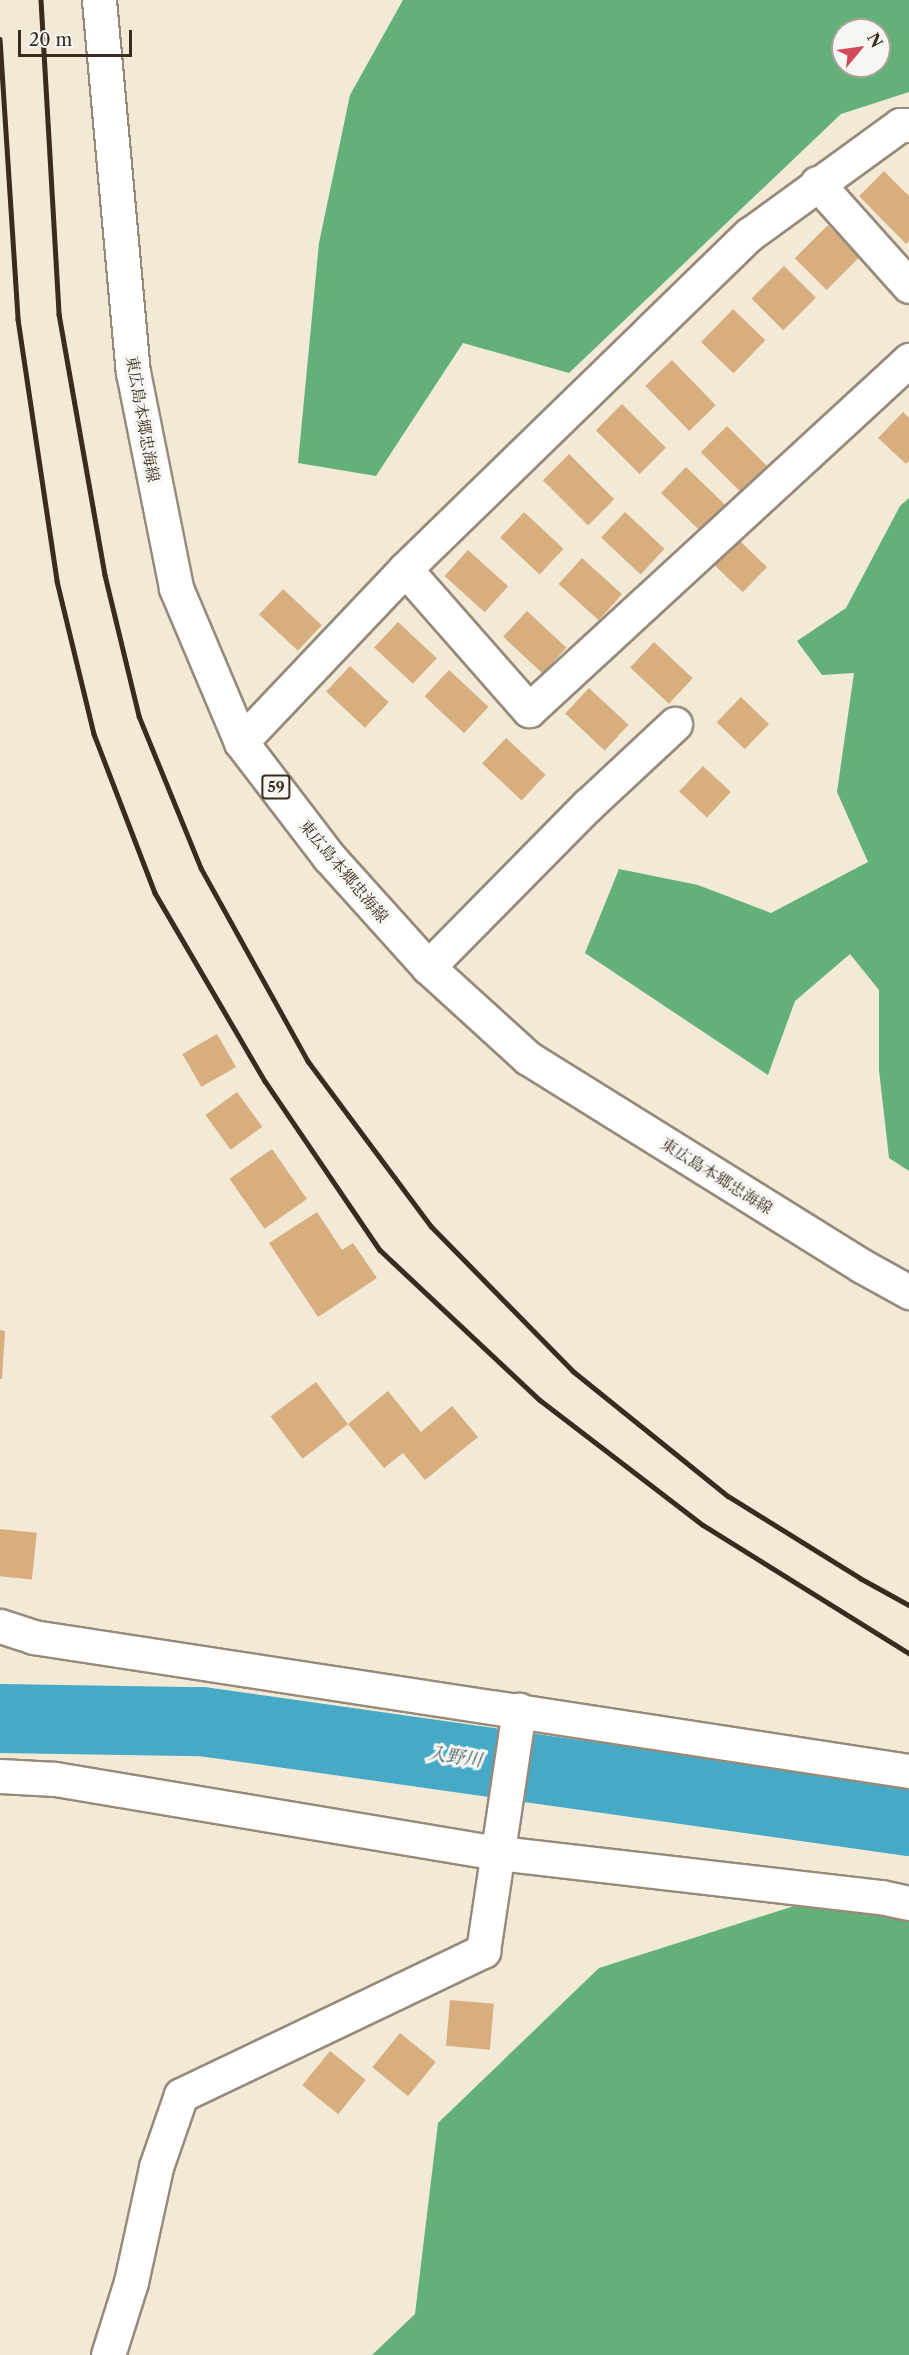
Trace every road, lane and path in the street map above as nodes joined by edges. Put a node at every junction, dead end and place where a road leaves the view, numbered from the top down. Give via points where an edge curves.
1 (99, 0) edge
2 (909, 124) edge
3 (817, 183) junction
4 (909, 286) edge
5 (909, 360) edge
6 (405, 569) junction
7 (675, 724) dead end
8 (241, 742) junction
9 (428, 967) junction
10 (909, 1292) edge
11 (0, 1626) edge
12 (519, 1710) junction
13 (909, 1771) edge
14 (0, 1776) edge
15 (500, 1845) junction
16 (909, 1903) edge
17 (108, 2355) edge

1 - 8 street, 東広島本郷忠海線 / 59 via 133,372 176,588
2 - 3 street via 900,125
3 - 4 street
3 - 6 street via 750,234
5 - 6 street via 529,710
6 - 8 street
7 - 9 street via 588,805
8 - 9 street, 東広島本郷忠海線 / 59 via 329,857
9 - 10 street, 東広島本郷忠海線 / 59 via 528,1058
11 - 12 street via 33,1637
12 - 13 street
12 - 15 street
14 - 15 street via 56,1779
15 - 16 street
15 - 17 street via 483,1951 182,2095 156,2167 131,2282

